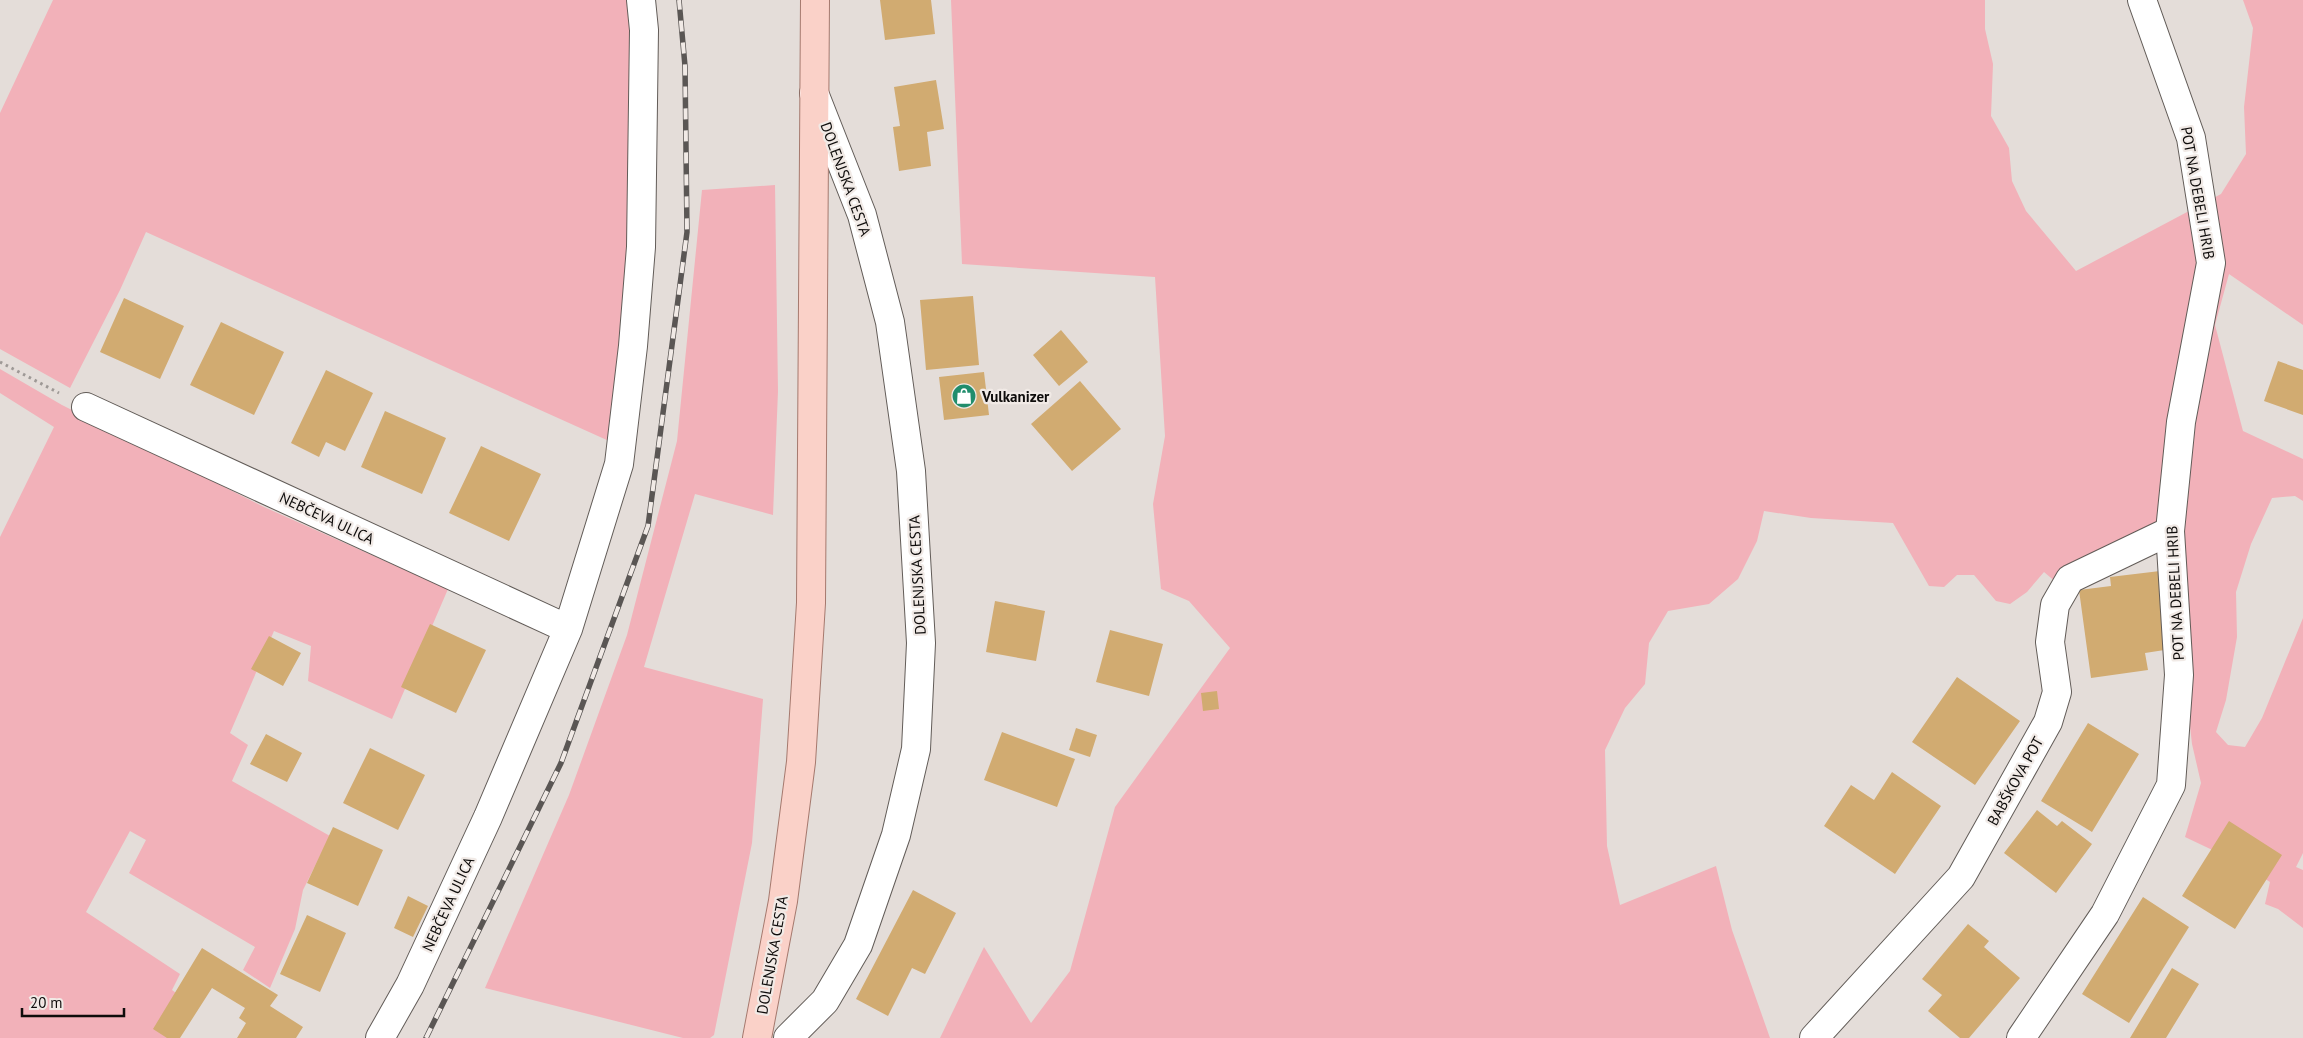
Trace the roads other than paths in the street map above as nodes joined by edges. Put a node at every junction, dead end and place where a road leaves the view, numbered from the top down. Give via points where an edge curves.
1 (641, 0) edge
2 (815, 0) edge
3 (2142, 0) edge
4 (814, 93) junction
5 (86, 408) road end
6 (2170, 531) junction
7 (568, 629) junction
8 (380, 1038) edge
9 (757, 1038) edge
10 (788, 1038) edge
11 (1814, 1038) edge
12 (2021, 1038) edge

1 - 7 street, NEBČEVA ULICA via 644,30 641,247 633,346 619,464
2 - 4 main road, DOLENJSKA CESTA
3 - 6 street, POT NA DEBELI HRIB via 2191,138 2212,263 2181,422
4 - 9 main road, DOLENJSKA CESTA via 811,603 803,732 783,901
4 - 10 street, DOLENJSKA CESTA via 862,215 890,322 911,471 921,643 916,749 896,835 858,945 825,1001
5 - 7 street, NEBČEVA ULICA
6 - 11 street, BABŠKOVA POT via 2070,579 2055,605 2050,642 2057,692 2048,722 1961,877
6 - 12 street, POT NA DEBELI HRIB via 2179,675 2171,785 2105,914
7 - 8 street, NEBČEVA ULICA via 488,817 410,985

